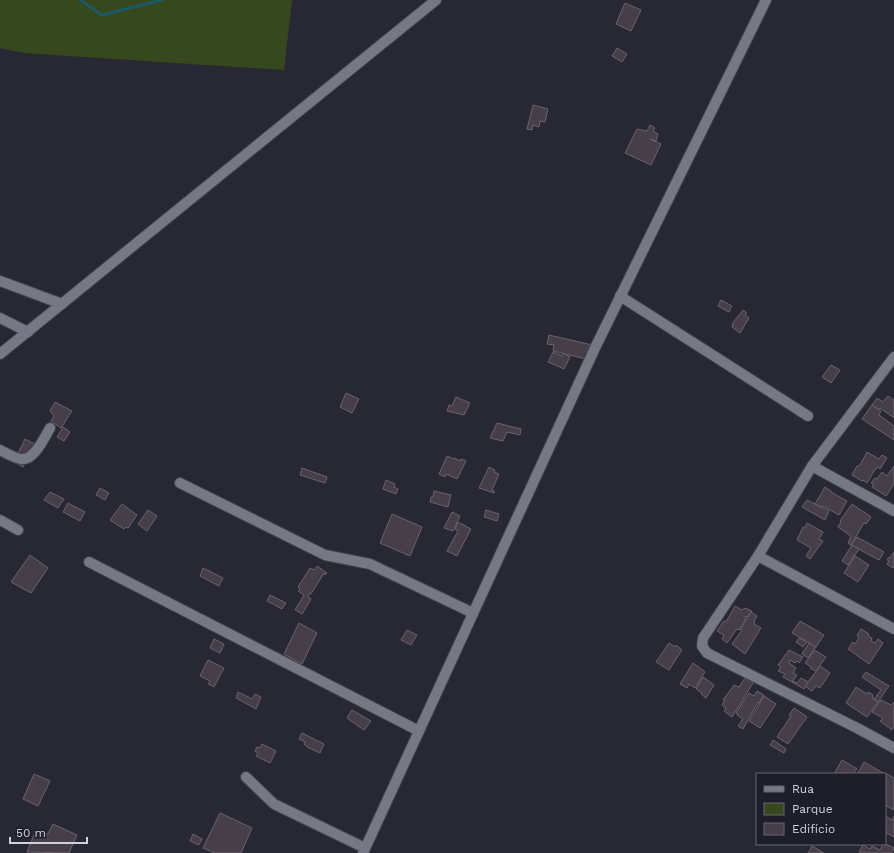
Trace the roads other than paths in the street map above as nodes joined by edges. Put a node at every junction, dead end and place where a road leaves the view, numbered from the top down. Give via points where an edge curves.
1 (436, 0) edge
2 (766, 0) edge
3 (0, 281) edge
4 (620, 296) junction
5 (62, 304) junction
6 (0, 318) edge
7 (28, 332) junction
8 (0, 354) edge
9 (894, 357) edge
10 (808, 416) dead end
11 (50, 428) dead end
12 (0, 450) edge
13 (812, 466) junction
14 (180, 483) dead end
15 (894, 511) edge
16 (0, 520) edge
17 (18, 530) dead end
18 (758, 556) junction
19 (89, 562) dead end
20 (473, 613) junction
21 (894, 629) edge
22 (419, 731) junction
23 (894, 748) edge
24 (246, 777) dead end
25 (364, 851) edge

1 - 5 street
2 - 4 street
3 - 5 street
4 - 10 street
4 - 20 street
5 - 7 street
6 - 7 street
7 - 8 street
9 - 13 street
11 - 12 street via 33,456 26,460
13 - 15 street
13 - 18 street
14 - 20 street via 325,555 370,564
16 - 17 street
18 - 21 street
18 - 23 street via 703,638 702,646 706,653
19 - 22 street
20 - 22 street
22 - 25 street
24 - 25 street via 274,804

